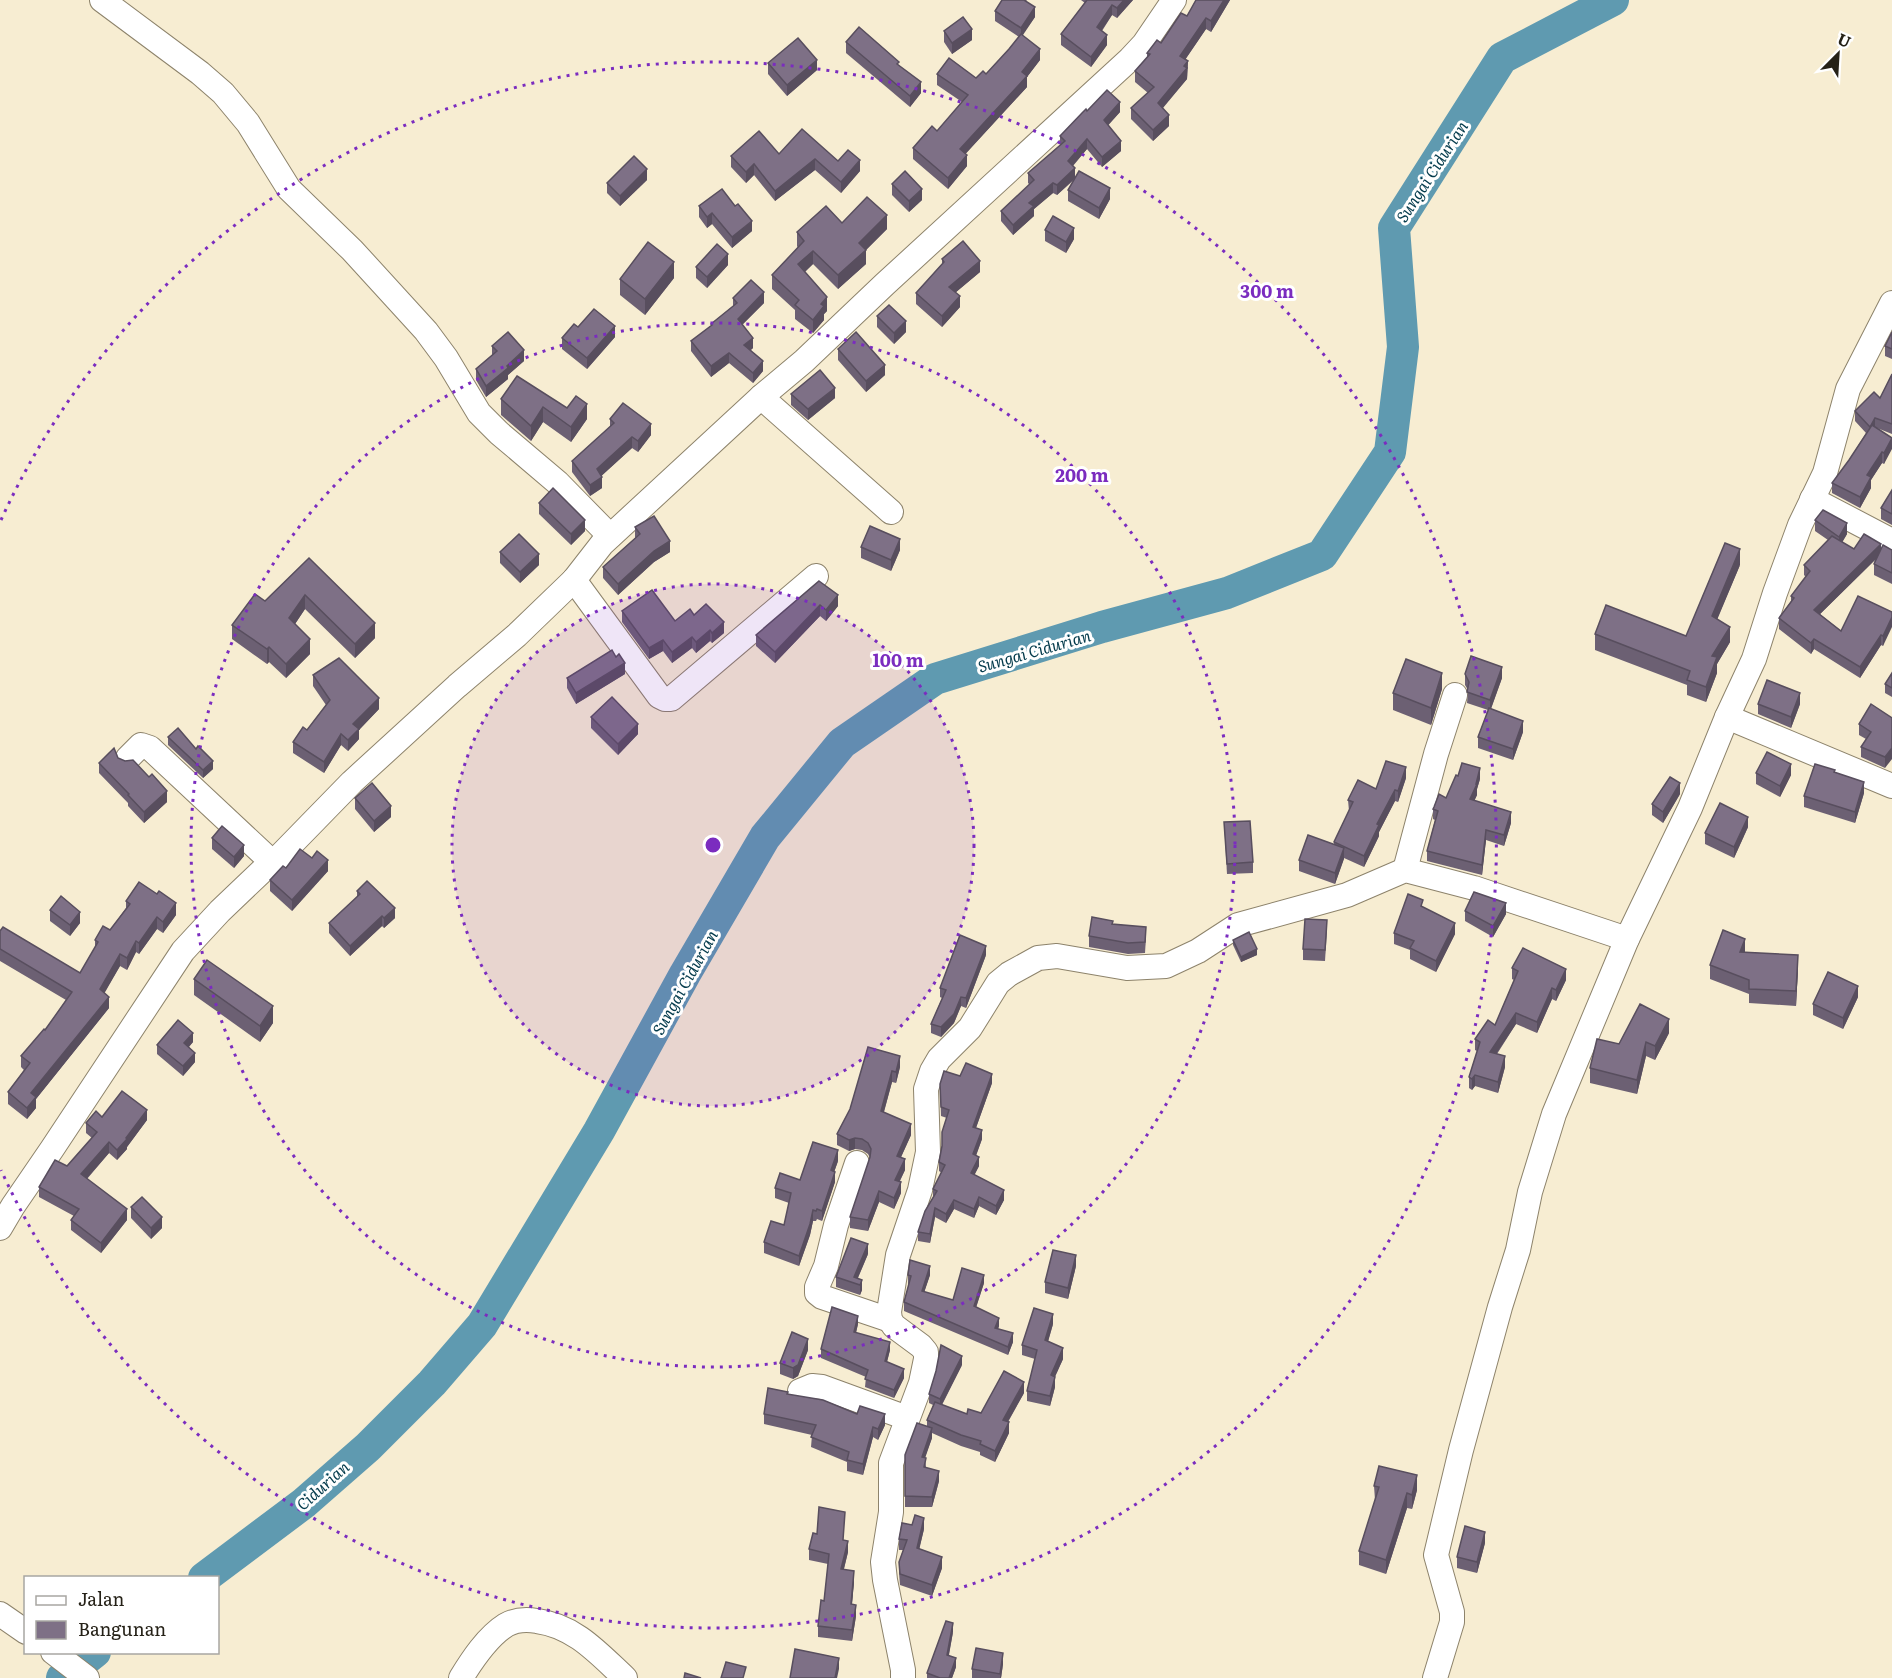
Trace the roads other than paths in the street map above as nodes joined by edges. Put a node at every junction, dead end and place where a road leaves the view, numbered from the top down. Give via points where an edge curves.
1 (102, 0) edge
2 (1174, 0) edge
3 (1892, 303) edge
4 (761, 397) junction
5 (1812, 499) junction
6 (891, 512) dead end
7 (610, 536) junction
8 (1892, 542) edge
9 (816, 576) dead end
10 (574, 580) junction
11 (1455, 695) dead end
12 (1727, 717) junction
13 (128, 758) edge
14 (1892, 786) edge
15 (273, 863) junction
16 (1406, 870) junction
17 (1627, 939) junction
18 (857, 1163) dead end
19 (0, 1228) edge
20 (890, 1320) junction
21 (800, 1390) dead end
22 (907, 1418) junction
23 (0, 1614) edge
24 (23, 1630) edge
25 (54, 1654) edge
26 (87, 1678) edge
27 (461, 1678) edge
28 (625, 1678) edge
29 (903, 1678) edge
30 (1436, 1678) edge

1 - 7 street via 224,93 248,123 289,189 426,331 479,413 558,483
2 - 4 street via 1130,59
3 - 5 street via 1848,390 1825,473
4 - 6 street
4 - 7 street
5 - 8 street
5 - 12 street via 1775,592 1754,659
7 - 10 street
9 - 10 street via 671,699 659,696
10 - 15 street via 352,782
11 - 16 street
12 - 14 street
12 - 17 street via 1690,808
13 - 15 street via 141,745 150,748
15 - 19 street via 183,951
16 - 17 street via 1474,888
16 - 20 street via 1347,895 1238,925 1166,966 1127,968 1043,957 1002,979 970,1028 934,1065 926,1089 928,1152 898,1255
17 - 30 street via 1554,1114 1461,1450 1436,1555 1452,1622
18 - 20 street via 817,1293
20 - 22 street via 926,1352 924,1374
21 - 22 street via 822,1387
22 - 29 street via 891,1463 891,1512 883,1562
23 - 24 street
25 - 26 street
27 - 28 street via 477,1653 504,1627 523,1620 548,1623 571,1632

